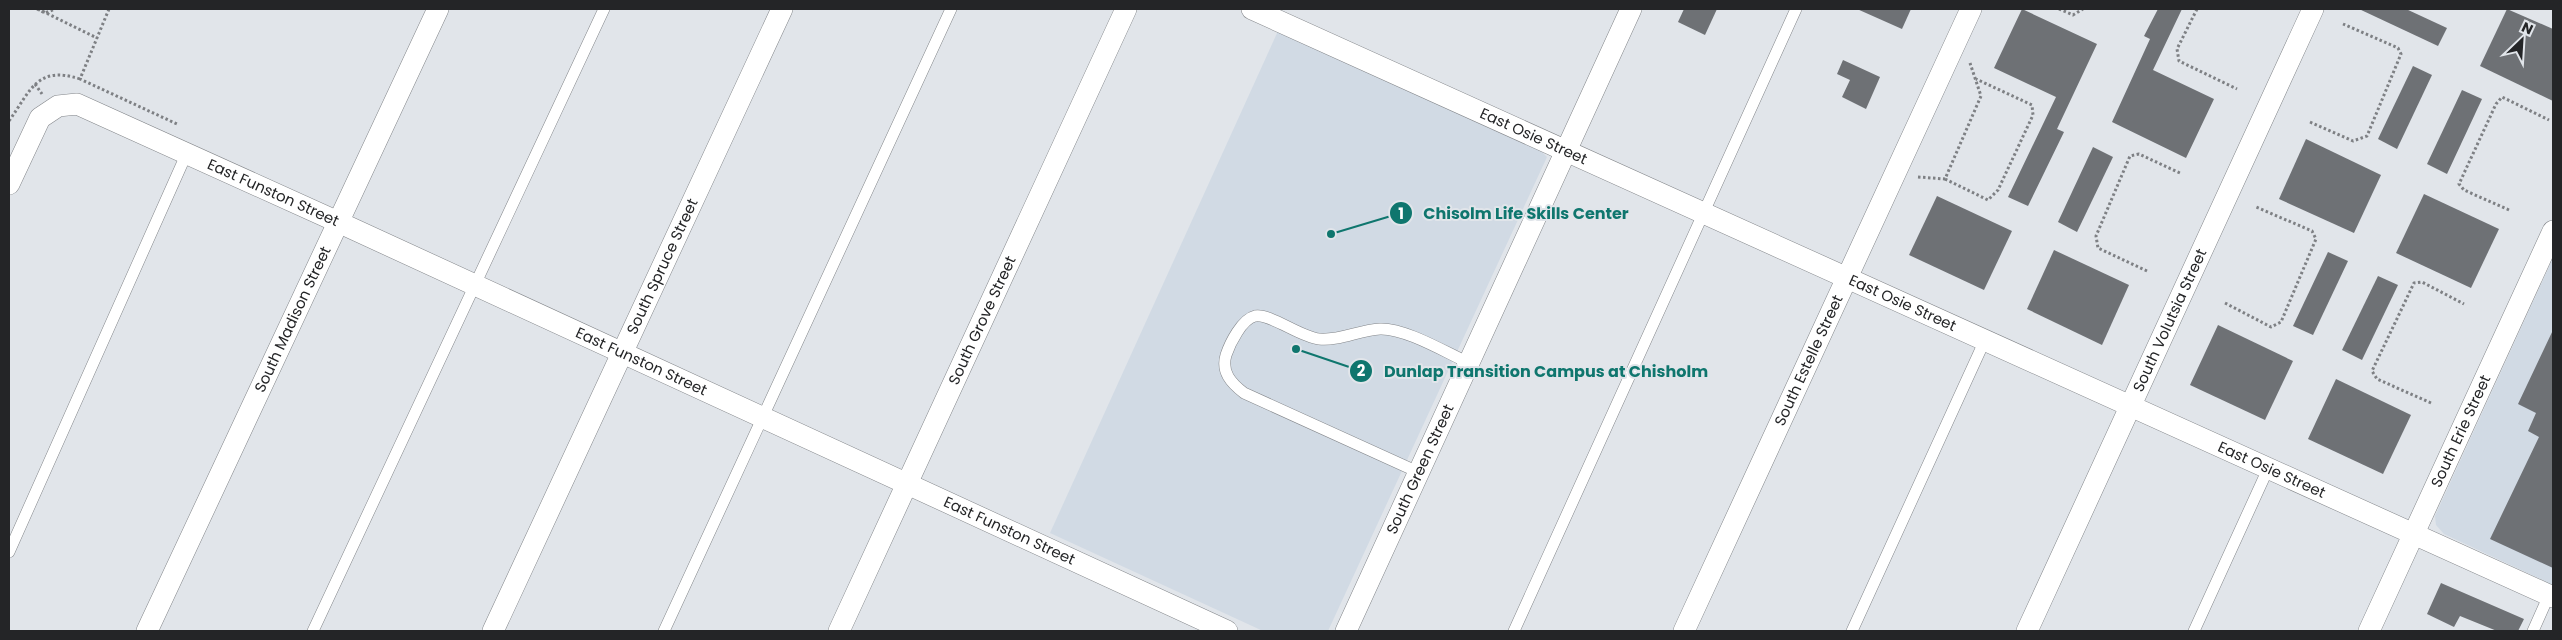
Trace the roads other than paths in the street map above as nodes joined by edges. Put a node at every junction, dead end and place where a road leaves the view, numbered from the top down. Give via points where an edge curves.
1 (438, 9) edge
2 (604, 9) edge
3 (782, 9) edge
4 (950, 9) edge
5 (1126, 9) edge
6 (1252, 9) edge
7 (1631, 9) edge
8 (1796, 9) edge
9 (1971, 9) edge
10 (2313, 9) edge
11 (1282, 15) edge
12 (1567, 150) junction
13 (186, 155) junction
14 (9, 184) edge
15 (1704, 212) junction
16 (338, 222) junction
17 (2553, 230) edge
18 (1847, 277) junction
19 (475, 285) junction
20 (1985, 340) junction
21 (623, 353) junction
22 (1469, 363) junction
23 (2131, 406) junction
24 (762, 417) junction
25 (2268, 469) junction
26 (1418, 472) junction
27 (907, 484) junction
28 (2414, 535) junction
29 (9, 552) edge
30 (2551, 596) edge
31 (147, 631) edge
32 (313, 631) edge
33 (493, 631) edge
34 (664, 631) edge
35 (839, 631) edge
36 (1227, 631) edge
37 (1346, 631) edge
38 (1514, 631) edge
39 (1684, 631) edge
40 (1852, 631) edge
41 (2028, 631) edge
42 (2194, 631) edge
43 (2369, 631) edge
44 (2533, 631) edge

1 - 16 street, South Madison Street
2 - 19 lane
3 - 21 street, South Spruce Street
4 - 24 lane
5 - 27 street, South Grove Street
6 - 11 street, East Osie Street
7 - 12 street, South Green Street
8 - 15 lane
9 - 18 street, South Estelle Street
10 - 23 street, South Volutsia Street
11 - 12 street, East Osie Street
12 - 15 street, East Osie Street
12 - 22 street, South Green Street
13 - 14 street, East Funston Street via 77,104 58,106 40,118
13 - 16 street, East Funston Street
13 - 29 lane
15 - 18 street, East Osie Street
15 - 38 lane
16 - 19 street, East Funston Street
16 - 31 street, South Madison Street
17 - 28 street, South Erie Street
18 - 20 street, East Osie Street
18 - 39 street, South Estelle Street
19 - 21 street, East Funston Street
19 - 32 lane
20 - 23 street, East Osie Street
20 - 40 lane
21 - 24 street, East Funston Street
21 - 33 street, South Spruce Street
22 - 26 street, South Green Street
22 - 26 lane via 1395,331 1380,329 1319,339 1261,316 1253,316 1243,324 1226,354 1226,375 1244,393
23 - 25 street, East Osie Street
23 - 41 street, South Volutsia Street
24 - 27 street, East Funston Street
24 - 34 lane
25 - 28 street, East Osie Street
25 - 42 lane
26 - 37 street, South Green Street
27 - 35 street, South Grove Street
27 - 36 street, East Funston Street
28 - 30 street, East Osie Street
28 - 43 street, South Erie Street
30 - 44 lane

